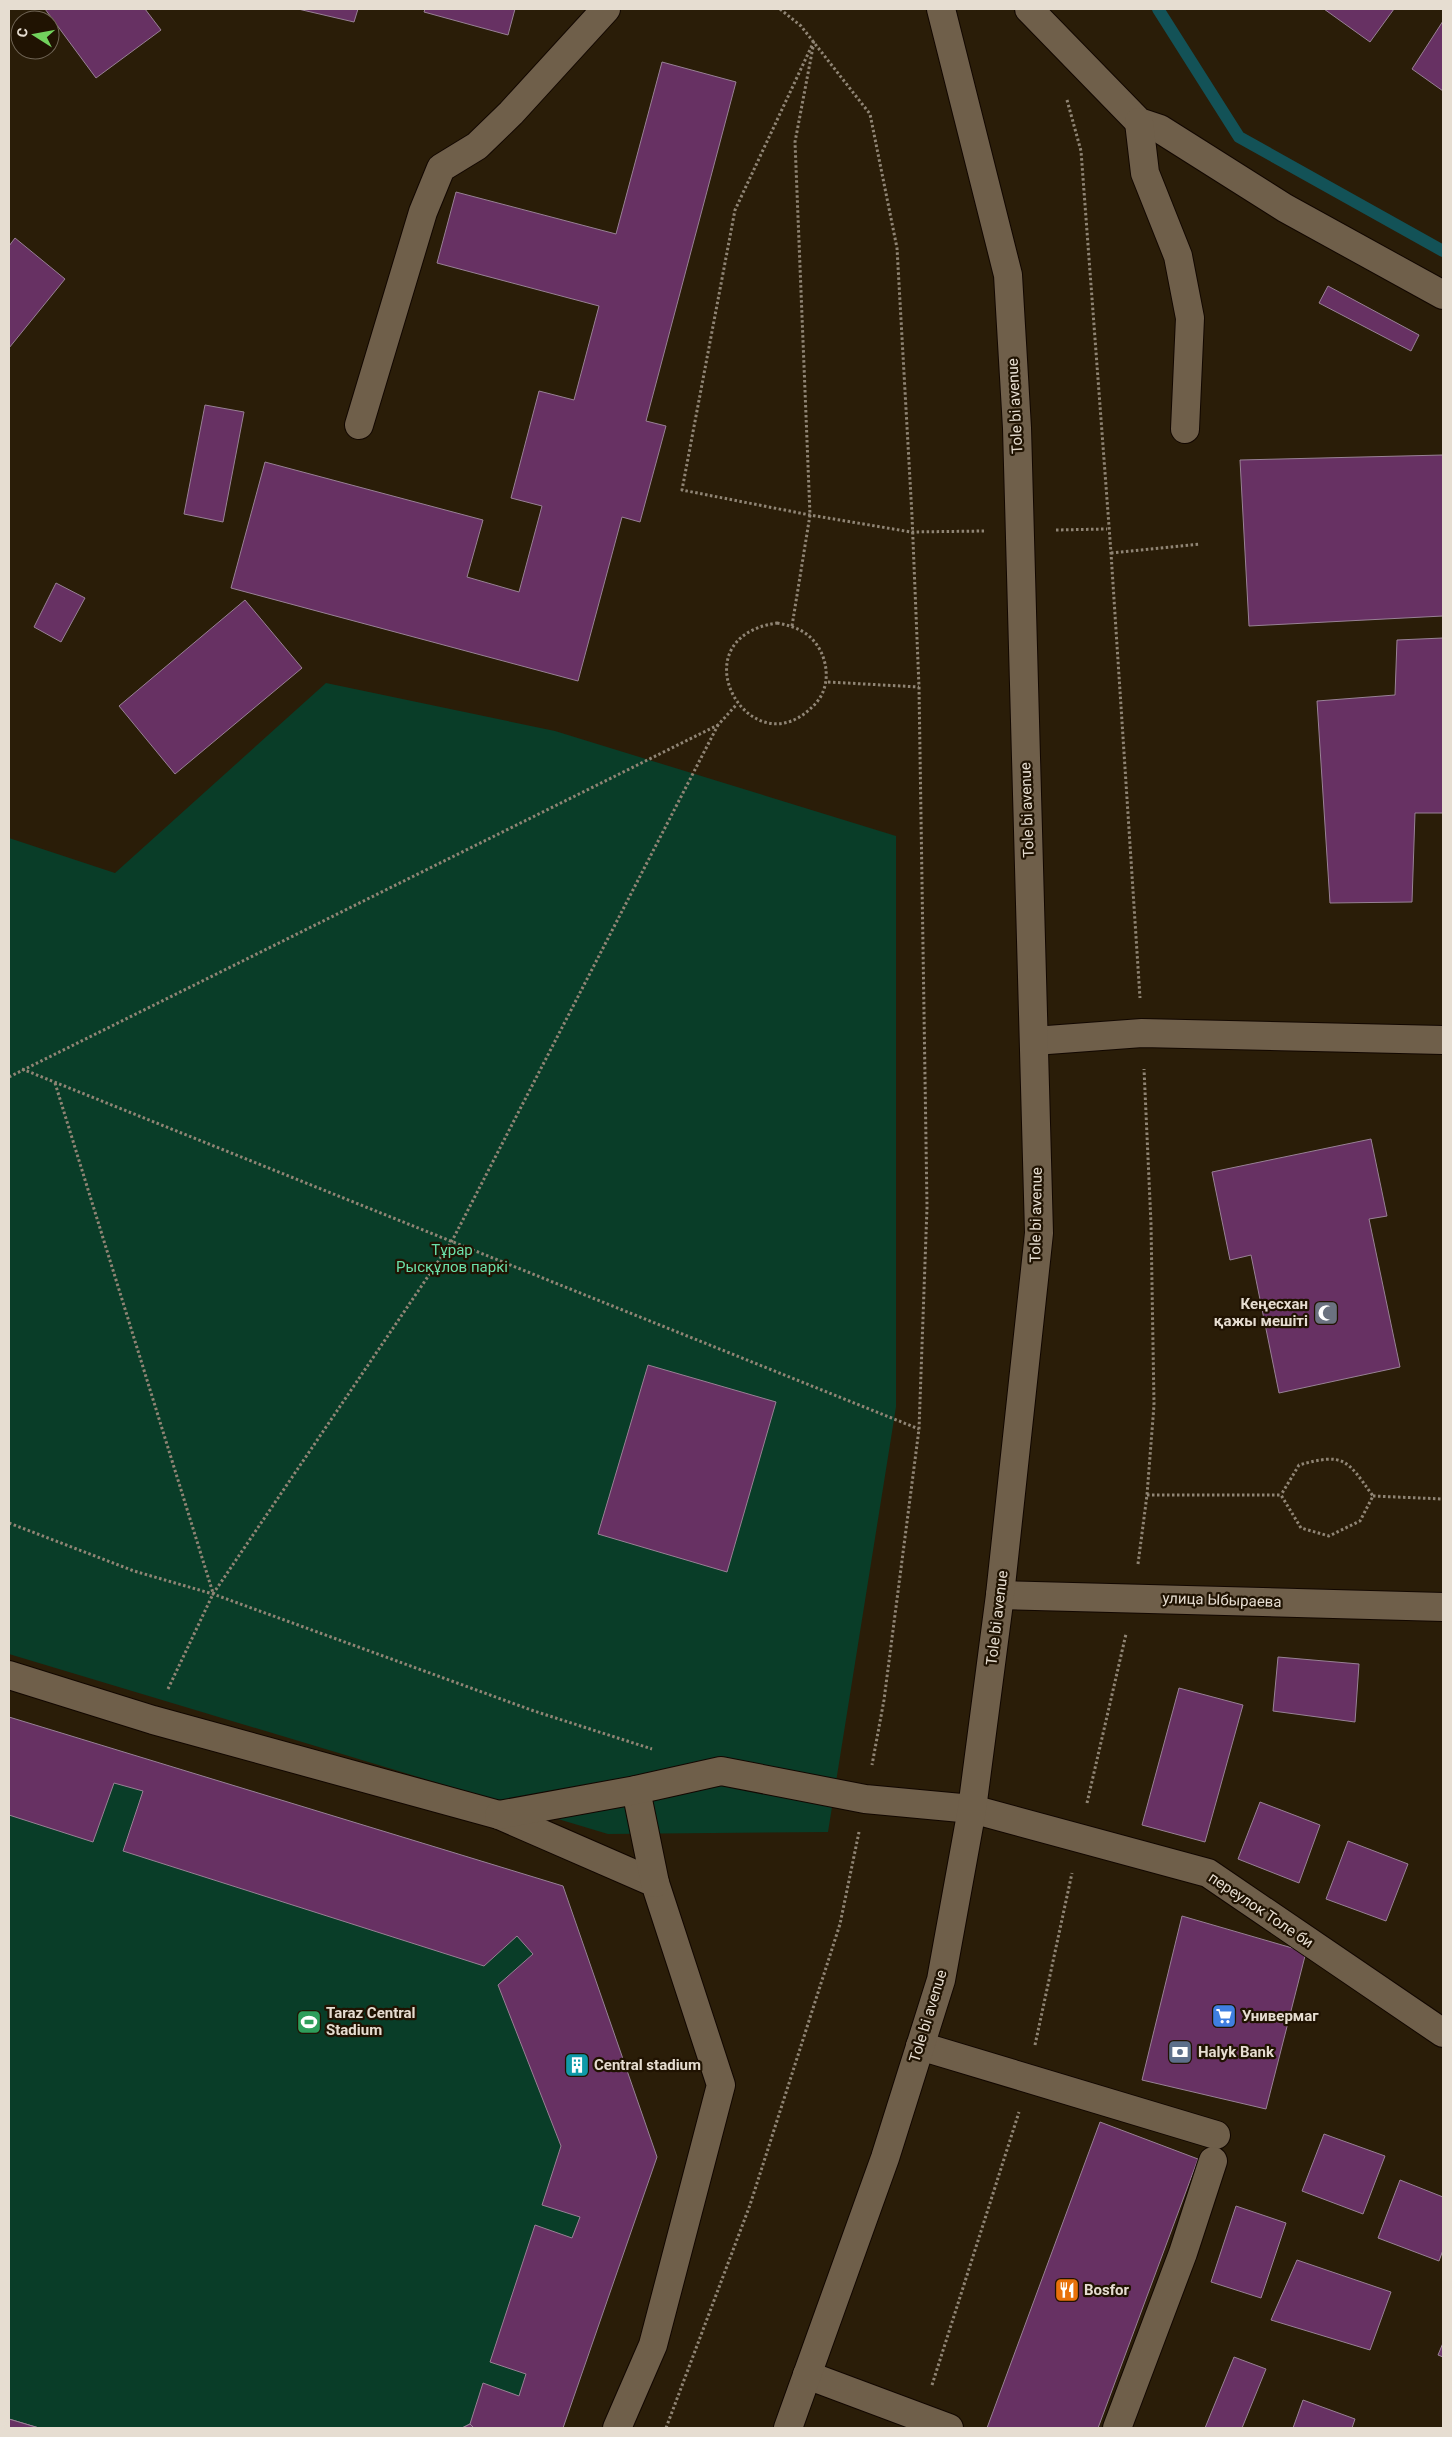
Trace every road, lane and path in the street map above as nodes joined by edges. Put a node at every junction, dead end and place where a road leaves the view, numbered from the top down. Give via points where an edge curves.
1 (606, 9) edge
2 (780, 9) edge
3 (941, 9) edge
4 (1029, 9) edge
5 (814, 41) junction
6 (1139, 122) junction
7 (1081, 151) dead end
8 (1443, 295) edge
9 (359, 425) dead end
10 (1185, 429) dead end
11 (810, 515) junction
12 (1108, 529) junction
13 (1019, 531) junction
14 (911, 532) junction
15 (1200, 544) dead end
16 (1111, 554) junction
17 (792, 626) junction
18 (828, 682) junction
19 (919, 687) junction
20 (737, 704) junction
21 (718, 725) junction
22 (1142, 1033) junction
23 (1443, 1040) edge
24 (1034, 1041) junction
25 (22, 1069) junction
26 (9, 1077) edge
27 (54, 1083) junction
28 (452, 1241) junction
29 (919, 1429) junction
30 (1147, 1495) junction
31 (1280, 1496) junction
32 (1373, 1496) junction
33 (1443, 1499) edge
34 (9, 1523) edge
35 (213, 1594) junction
36 (1000, 1594) junction
37 (1134, 1597) junction
38 (1443, 1607) edge
39 (9, 1675) edge
40 (153, 1720) junction
41 (658, 1751) dead end
42 (636, 1790) junction
43 (866, 1799) junction
44 (1086, 1808) dead end
45 (972, 1809) junction
46 (500, 1815) junction
47 (1074, 1864) dead end
48 (655, 1882) junction
49 (1443, 2032) edge
50 (920, 2046) junction
51 (1028, 2080) junction
52 (807, 2375) junction
53 (922, 2417) junction
54 (617, 2428) edge
55 (666, 2428) edge
56 (788, 2428) edge
57 (949, 2428) edge
58 (1117, 2428) edge

1 - 9 street via 477,146 441,168 423,212
2 - 5 path
3 - 13 street, Tole bi avenue via 1008,275
4 - 6 street
5 - 11 path via 795,142
5 - 11 path via 736,210 682,490
5 - 14 path via 870,114 893,229 898,258
6 - 8 street via 1160,129 1285,208
6 - 10 street via 1146,173 1178,256 1190,318
7 - 12 path
11 - 14 path
11 - 17 path
12 - 13 path
12 - 16 path
13 - 14 path
13 - 24 street, Tole bi avenue
14 - 19 path
15 - 16 path
16 - 22 path
17 - 18 path via 807,634 818,646
17 - 20 path via 776,623 760,626 735,644 728,659 726,675 729,690
18 - 19 path
18 - 20 path via 812,709 782,723 757,719
19 - 29 path via 928,1208
20 - 21 path
21 - 25 path
21 - 28 path
22 - 23 street
22 - 24 street
22 - 30 path via 1152,1224 1154,1405
24 - 36 street, Tole bi avenue via 1039,1232
25 - 26 path
25 - 27 path
27 - 28 path
27 - 35 path
28 - 29 path
28 - 35 path
29 - 43 path via 884,1700
30 - 31 path
30 - 37 path
31 - 32 path via 1299,1465 1333,1458 1348,1463
31 - 32 path via 1301,1528 1329,1536 1360,1521
32 - 33 path
34 - 35 path via 134,1571
35 - 40 path
35 - 41 path via 534,1712
36 - 37 street, улица Ыбыраева
36 - 45 street, Tole bi avenue
37 - 38 street, улица Ыбыраева
37 - 44 path
39 - 40 street
40 - 46 street
42 - 43 street, переулок Толе би via 721,1771
42 - 46 street, переулок Толе би
42 - 48 street
43 - 45 street, переулок Толе би
43 - 55 path via 840,1924 750,2205
45 - 49 street, переулок Толе би via 1208,1873
45 - 50 street, Tole bi avenue via 941,1980
46 - 48 street
47 - 51 path
48 - 54 street via 721,2085 653,2345
50 - 51 street
50 - 52 street, Tole bi avenue via 885,2158
51 - 53 path
51 - 58 street via 1214,2148 1183,2253
52 - 53 street
52 - 56 street, Tole bi avenue
53 - 57 street

